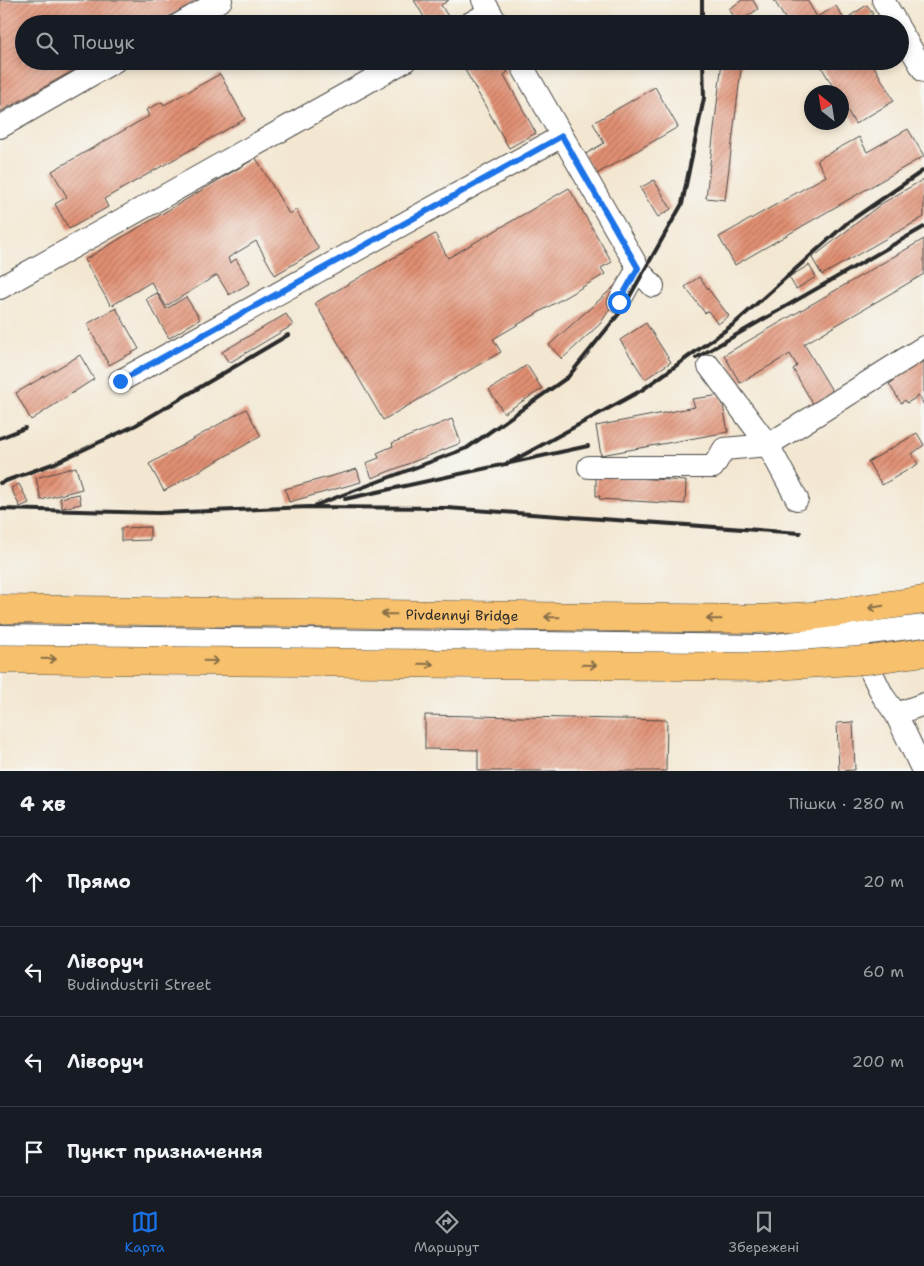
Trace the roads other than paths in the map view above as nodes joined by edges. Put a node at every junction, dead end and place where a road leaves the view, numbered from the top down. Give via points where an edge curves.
1 (221, 0) edge
2 (883, 0) edge
3 (195, 15) edge
4 (892, 15) edge
5 (909, 45) edge
6 (99, 70) edge
7 (389, 70) edge
8 (524, 70) edge
9 (924, 70) edge
10 (0, 127) edge
11 (562, 136) junction
12 (638, 268) junction
13 (653, 286) dead end
14 (0, 288) edge
15 (619, 302) dead end
16 (924, 347) edge
17 (709, 366) dead end
18 (120, 381) dead end
19 (768, 445) junction
20 (589, 467) dead end
21 (797, 499) dead end
22 (924, 600) edge
23 (0, 609) edge
24 (924, 626) edge
25 (853, 635) junction
26 (0, 636) edge
27 (924, 652) edge
28 (0, 659) edge
29 (924, 704) edge
30 (896, 714) junction
31 (923, 771) edge

1 - 3 street
2 - 4 street
5 - 9 street
6 - 10 street
7 - 14 street
8 - 11 street
11 - 12 street
11 - 18 street
12 - 13 street
12 - 15 street
16 - 19 street
17 - 19 street
19 - 20 street via 724,449 713,467
19 - 21 street
22 -> 23 highway, Pivdennyi Bridge via 812,616 756,619
24 - 25 street
25 - 26 street via 768,646
25 - 30 street via 883,696
28 -> 27 highway, bridge via 758,667 868,660
29 - 30 street
30 - 31 street

